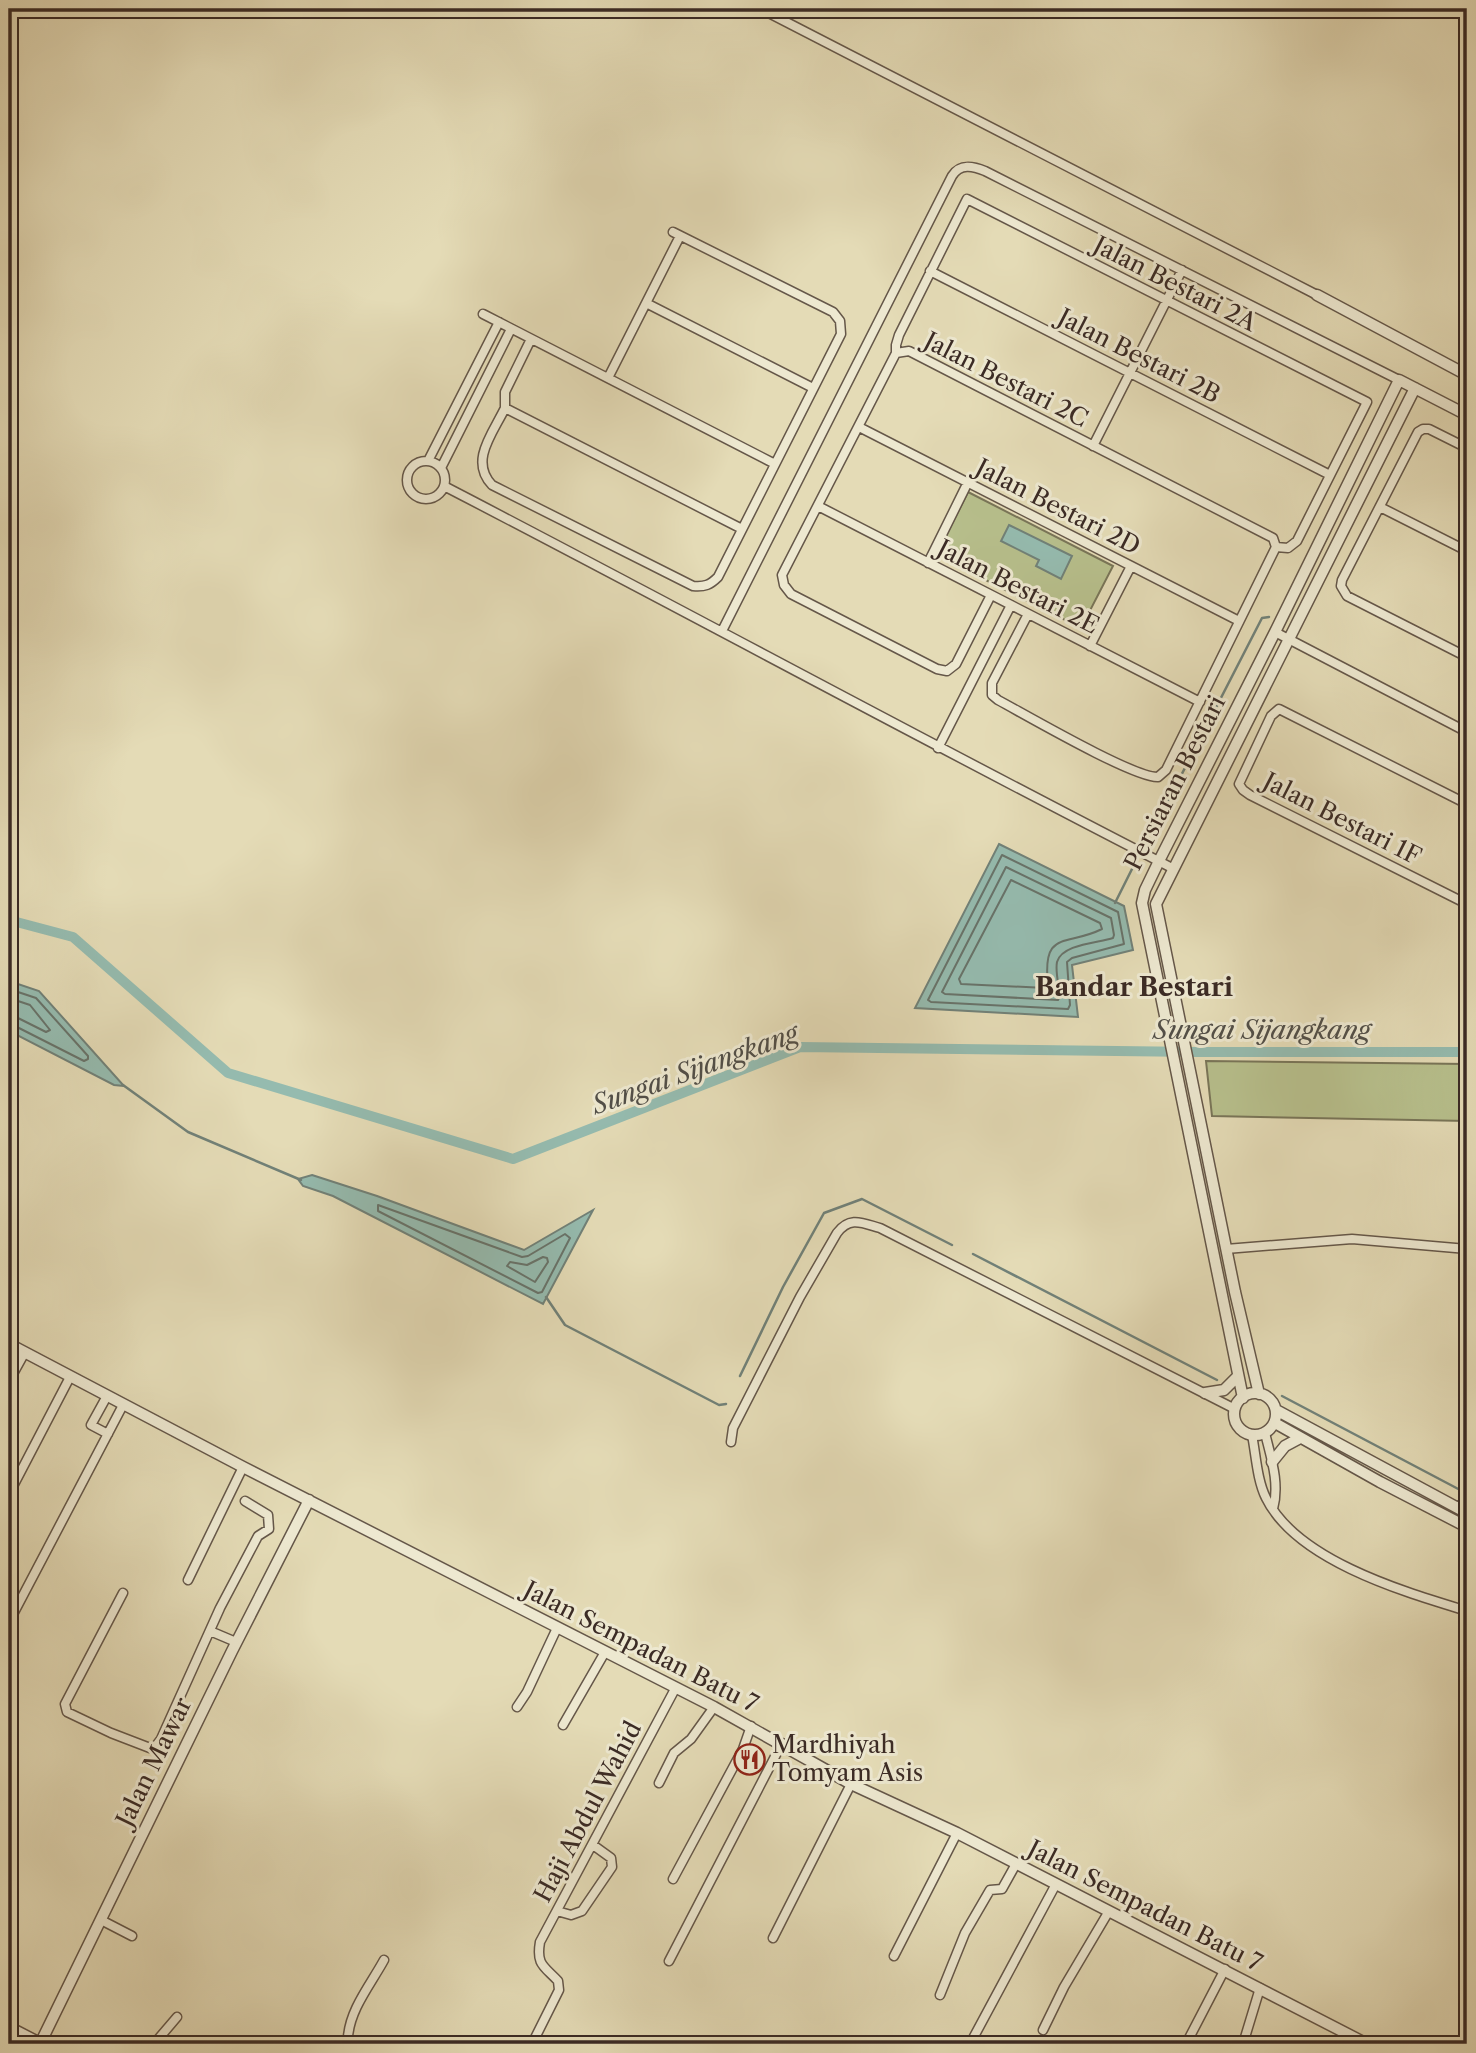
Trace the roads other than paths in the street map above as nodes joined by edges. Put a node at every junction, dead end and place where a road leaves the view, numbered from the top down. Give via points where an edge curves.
1 (761, 9) edge
2 (1182, 270) junction
3 (930, 271) junction
4 (1317, 295) joint
5 (1166, 301) junction
6 (646, 303) junction
7 (483, 314) dead end
8 (499, 322) junction
9 (511, 329) junction
10 (531, 339) junction
11 (897, 353) junction
12 (1130, 373) junction
13 (1467, 375) edge
14 (608, 379) junction
15 (1399, 380) junction
16 (813, 388) junction
17 (1415, 388) junction
18 (505, 408) junction
19 (1467, 415) edge
20 (859, 427) junction
21 (1093, 446) junction
22 (1467, 448) edge
23 (428, 461) junction
24 (775, 464) junction
25 (441, 468) junction
26 (1330, 475) junction
27 (968, 482) junction
28 (444, 486) junction
29 (818, 506) junction
30 (1380, 507) junction
31 (742, 529) junction
32 (1276, 547) junction
33 (1467, 551) edge
34 (928, 563) junction
35 (1131, 566) junction
36 (991, 595) junction
37 (1012, 606) junction
38 (1028, 614) junction
39 (1239, 621) junction
40 (722, 631) junction
41 (1275, 632) junction
42 (1289, 639) junction
43 (1090, 646) junction
44 (1467, 657) edge
45 (1200, 702) junction
46 (1467, 732) edge
47 (938, 748) junction
48 (1467, 804) edge
49 (1159, 861) junction
50 (1172, 868) junction
51 (1467, 904) edge
52 (1467, 1249) edge
53 (1226, 1250) junction
54 (9, 1344) edge
55 (25, 1352) junction
56 (1238, 1376) junction
57 (69, 1377) junction
58 (9, 1381) edge
59 (1205, 1393) junction
60 (1259, 1394) junction
61 (107, 1396) junction
62 (1243, 1398) junction
63 (123, 1405) junction
64 (1235, 1409) junction
65 (1276, 1410) junction
66 (1275, 1423) junction
67 (1265, 1433) junction
68 (108, 1434) junction
69 (1252, 1435) junction
70 (1300, 1438) junction
71 (731, 1442) dead end
72 (1272, 1462) junction
73 (243, 1467) junction
74 (9, 1494) edge
75 (309, 1500) junction
76 (245, 1501) dead end
77 (1467, 1501) edge
78 (1457, 1507) junction
79 (1273, 1508) junction
80 (1467, 1513) edge
81 (1467, 1527) edge
82 (188, 1580) dead end
83 (123, 1593) dead end
84 (1467, 1611) edge
85 (9, 1622) edge
86 (557, 1628) junction
87 (210, 1631) junction
88 (236, 1642) junction
89 (605, 1653) junction
90 (675, 1689) junction
91 (517, 1707) dead end
92 (714, 1707) junction
93 (563, 1725) dead end
94 (751, 1726) junction
95 (782, 1743) junction
96 (659, 1783) dead end
97 (851, 1784) junction
98 (957, 1833) junction
99 (593, 1845) junction
100 (1016, 1864) junction
101 (673, 1879) dead end
102 (1056, 1884) junction
103 (557, 1911) junction
104 (1109, 1911) junction
105 (101, 1920) junction
106 (132, 1936) dead end
107 (773, 1938) dead end
108 (894, 1956) dead end
109 (384, 1960) dead end
110 (669, 1961) dead end
111 (1224, 1969) junction
112 (1260, 1988) junction
113 (940, 1995) dead end
114 (177, 2017) dead end
115 (9, 2026) edge
116 (1043, 2030) dead end
117 (42, 2044) edge
118 (154, 2044) edge
119 (341, 2044) edge
120 (532, 2044) edge
121 (970, 2044) edge
122 (1186, 2044) edge
123 (1242, 2044) edge
124 (1367, 2044) edge

1 - 4 street
2 - 5 street
2 - 15 street
2 - 40 street via 985,171 975,167 956,170
3 - 5 street, Jalan Bestari 2A via 967,199
3 - 11 street via 899,335
3 - 12 street, Jalan Bestari 2B
4 - 13 street
5 - 12 street
5 - 26 street, Jalan Bestari 2A via 1367,402
6 - 14 street
6 - 16 street
6 - 16 street via 676,234 833,312 840,321 841,334
7 - 8 street
8 - 9 street
8 - 23 street
9 - 10 street
9 - 25 street
10 - 14 street
10 - 18 street via 505,392
11 - 20 street, Jalan Bestari 2C
11 - 21 street, Jalan Bestari 2C via 909,351
12 - 21 street
12 - 26 street, Jalan Bestari 2B
14 - 24 street
15 - 17 street
15 - 41 street, Persiaran Bestari
16 - 24 street
17 - 19 street
17 - 42 street, Persiaran Bestari
18 - 31 street
18 - 31 street via 481,456 481,468 492,485 693,586 712,584
20 - 27 street, Jalan Bestari 2D
20 - 29 street, Jalan Bestari 2C
21 - 32 street, Jalan Bestari 2C via 1273,538
22 - 30 street via 1423,429 1415,436
23 - 25 street
23 - 28 street via 412,466 407,473 410,490 424,499 440,493
24 - 31 street
25 - 28 street
26 - 32 street via 1297,541 1289,548
27 - 34 street
27 - 35 street, Jalan Bestari 2D
28 - 40 street
29 - 34 street, Jalan Bestari 2E
29 - 36 street, Jalan Bestari 2C via 782,575 791,594 947,671 956,664
30 - 33 street
30 - 44 street via 1341,586 1347,596
32 - 39 street
34 - 36 street, Jalan Bestari 2E
35 - 39 street, Jalan Bestari 2D
35 - 43 street
36 - 37 street, Jalan Bestari 2E
37 - 38 street, Jalan Bestari 2E
37 - 47 street
38 - 43 street, Jalan Bestari 2E
38 - 45 street via 992,682 992,695 998,700 1149,777 1166,770
39 - 45 street
40 - 47 street
41 - 42 street
41 - 49 street, Persiaran Bestari
42 - 46 street
42 - 50 street, Persiaran Bestari
43 - 45 street, Jalan Bestari 2E
47 - 49 street
48 - 51 street, Jalan Bestari 1F via 1279,709 1271,716 1239,784 1250,795
49 - 50 street
49 - 56 street, Persiaran Bestari via 1142,904
50 - 53 street, Persiaran Bestari via 1156,904
52 - 53 street via 1352,1239
53 - 60 street, Persiaran Bestari
54 - 55 street, Jalan Sempadan Batu 7
55 - 57 street, Jalan Sempadan Batu 7
55 - 58 street
56 - 59 street via 1224,1390
56 - 62 street, Persiaran Bestari
57 - 61 street, Jalan Sempadan Batu 7
57 - 74 street
59 - 64 street
59 - 71 street via 880,1228 856,1221 836,1233 733,1428
60 - 62 street
60 - 65 street via 1270,1399
61 - 63 street, Jalan Sempadan Batu 7
61 - 68 street via 91,1425
62 - 64 street
63 - 68 street
63 - 73 street, Jalan Sempadan Batu 7
64 - 69 street via 1236,1422
65 - 66 street
65 - 78 street
66 - 67 street
66 - 70 street
67 - 69 street
67 - 72 street
68 - 85 street
69 - 79 street via 1264,1495
70 - 72 street via 1280,1450
70 - 81 street
72 - 79 street via 1277,1490
73 - 75 street, Jalan Sempadan Batu 7
73 - 82 street
75 - 86 street, Jalan Sempadan Batu 7
75 - 88 street, Jalan Mawar
76 - 87 street via 268,1515 268,1529 258,1536
77 - 78 street
78 - 80 street
79 - 84 street via 1291,1530 1336,1562
83 - 87 street via 65,1704 67,1712 111,1733 155,1747
86 - 89 street, Jalan Sempadan Batu 7
86 - 91 street
87 - 88 street
88 - 105 street, Jalan Mawar
89 - 90 street, Jalan Sempadan Batu 7
89 - 93 street
90 - 92 street, Jalan Sempadan Batu 7
90 - 99 street, Haji Abdul Wahid
92 - 94 street, Jalan Sempadan Batu 7
92 - 96 street via 691,1740 674,1753
94 - 95 street, Jalan Sempadan Batu 7
94 - 101 street
95 - 97 street, Jalan Sempadan Batu 7
95 - 110 street
97 - 98 street, Jalan Sempadan Batu 7
97 - 107 street
98 - 100 street, Jalan Sempadan Batu 7
98 - 108 street
99 - 103 street, Haji Abdul Wahid
99 - 103 street via 611,1858 612,1867 582,1911 571,1915
100 - 102 street, Jalan Sempadan Batu 7
100 - 113 street via 1002,1889 990,1890 965,1933
102 - 104 street, Jalan Sempadan Batu 7
102 - 121 street
103 - 120 street, Haji Abdul Wahid via 538,1955 559,1990
104 - 111 street, Jalan Sempadan Batu 7
104 - 116 street
105 - 106 street
105 - 117 street, Jalan Mawar
109 - 119 street
111 - 112 street, Jalan Sempadan Batu 7
111 - 122 street
112 - 123 street
112 - 124 street, Jalan Sempadan Batu 7
114 - 118 street
115 - 117 street

